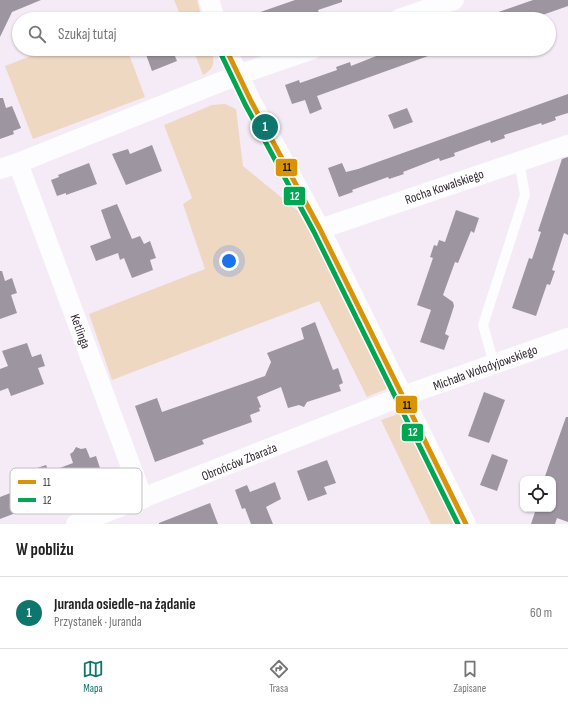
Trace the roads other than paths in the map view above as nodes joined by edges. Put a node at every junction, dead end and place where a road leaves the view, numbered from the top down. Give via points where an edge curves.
1 (208, 0) edge
2 (454, 0) edge
3 (212, 12) edge
4 (419, 12) edge
5 (229, 56) edge
6 (293, 56) edge
7 (238, 75) junction
8 (568, 144) edge
9 (519, 161) junction
10 (9, 166) edge
11 (320, 229) junction
12 (568, 338) edge
13 (494, 364) junction
14 (403, 396) junction
15 (131, 468) edge
16 (143, 499) edge
17 (103, 514) edge
18 (76, 524) edge
19 (466, 524) edge

1 - 3 street
2 - 4 street
5 - 7 street
6 - 7 street, Ketlinga
7 - 10 street, Ketlinga
7 - 11 street
8 - 9 street, Rocha Kowalskiego
9 - 11 street, Rocha Kowalskiego
9 - 13 lane via 525,195 483,325
10 - 15 street, Ketlinga
11 - 14 street
12 - 13 street, Michała Wołodyjowskiego
13 - 14 street, Michała Wołodyjowskiego
14 - 16 street, Obrońców Zbaraża
14 - 19 street
17 - 18 street, Obrońców Zbaraża

